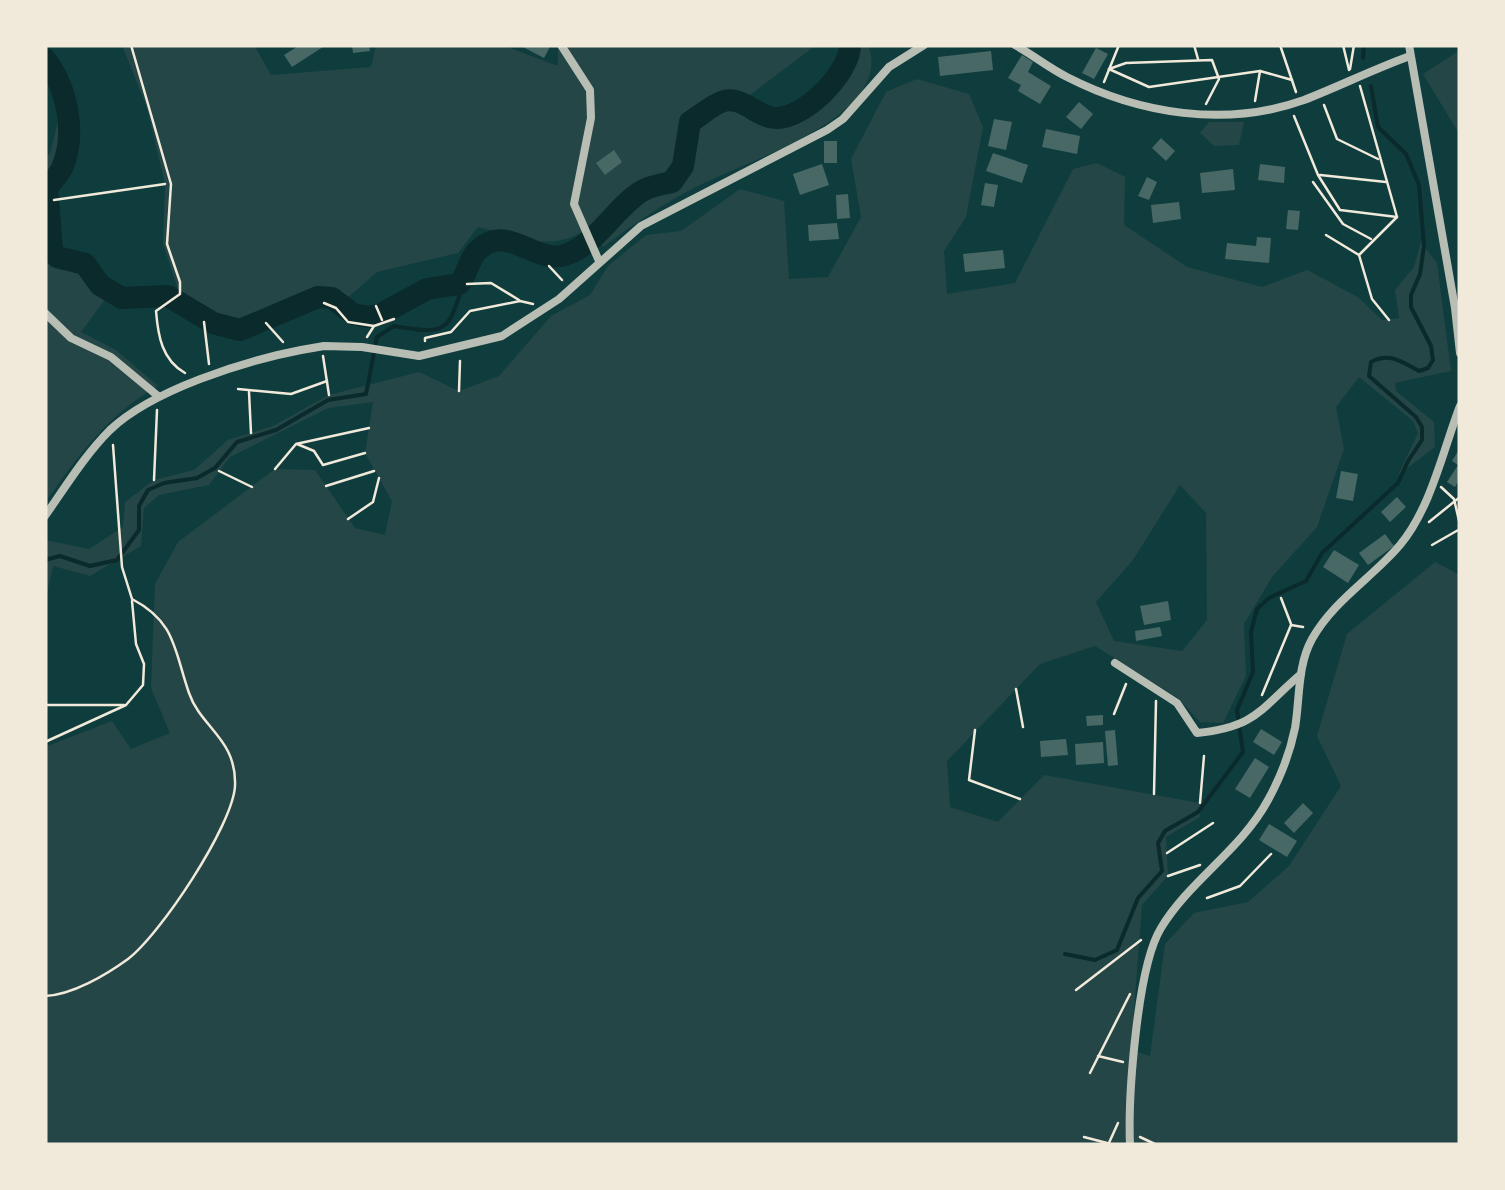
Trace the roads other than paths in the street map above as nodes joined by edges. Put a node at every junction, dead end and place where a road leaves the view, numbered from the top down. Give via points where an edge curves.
1 (561, 45) edge
2 (924, 45) edge
3 (1015, 45) edge
4 (1409, 45) edge
5 (1410, 56) junction
6 (599, 261) junction
7 (45, 313) edge
8 (1460, 353) edge
9 (158, 396) junction
10 (1460, 406) edge
11 (45, 516) edge
12 (1115, 663) dead end
13 (1301, 674) junction
14 (1130, 1145) edge

1 - 6 street via 592,103 574,204
2 - 6 street via 889,67 827,130 641,226
3 - 5 street via 1100,93 1171,112 1241,114 1290,104
4 - 5 street
5 - 8 street
6 - 9 street via 502,336 419,356 324,346
7 - 9 street
9 - 11 street via 112,428
10 - 13 street via 1408,535 1326,617 1309,643
12 - 13 street via 1178,703 1197,733 1248,722
13 - 14 street via 1295,728 1268,801 1178,906 1150,951

